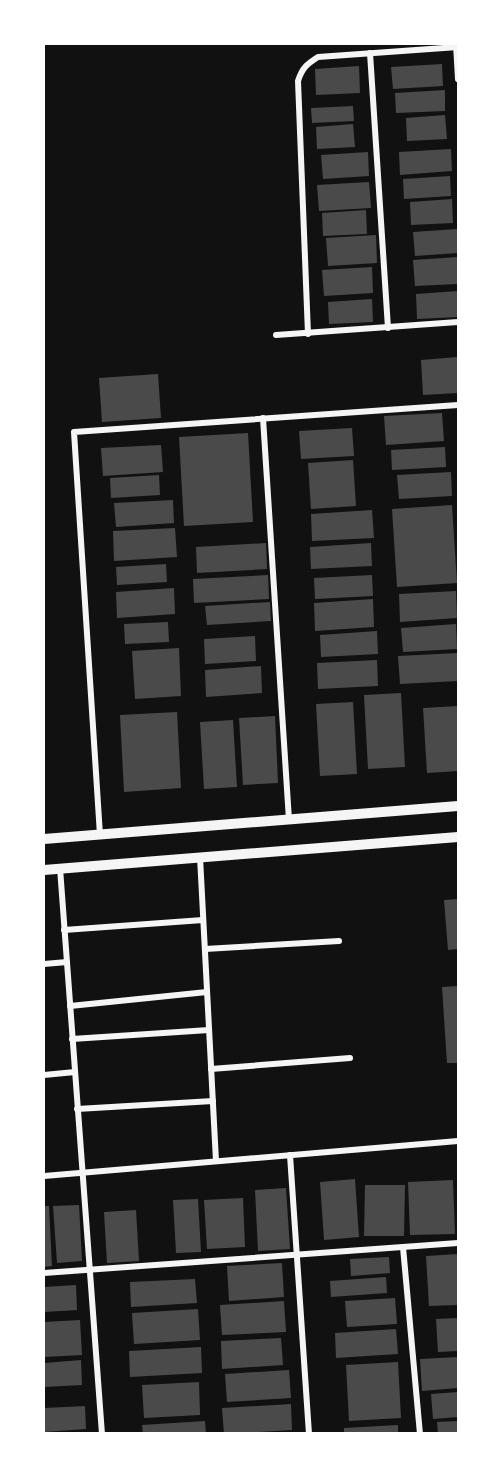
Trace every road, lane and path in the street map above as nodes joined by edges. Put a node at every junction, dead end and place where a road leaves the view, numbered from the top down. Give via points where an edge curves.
1 (457, 46) edge
2 (370, 53) junction
3 (459, 78) edge
4 (459, 322) edge
5 (388, 328) junction
6 (308, 334) junction
7 (276, 336) dead end
8 (459, 405) edge
9 (263, 418) junction
10 (459, 806) edge
11 (289, 820) junction
12 (100, 835) junction
13 (459, 837) edge
14 (44, 839) edge
15 (200, 857) junction
16 (60, 868) junction
17 (44, 870) edge
18 (203, 920) junction
19 (64, 930) junction
20 (339, 941) dead end
21 (205, 949) junction
22 (67, 962) junction
23 (44, 964) edge
24 (207, 992) junction
25 (70, 1006) junction
26 (209, 1030) junction
27 (72, 1039) junction
28 (350, 1058) dead end
29 (211, 1069) junction
30 (75, 1072) junction
31 (44, 1075) edge
32 (213, 1101) junction
33 (77, 1109) junction
34 (459, 1141) edge
35 (290, 1155) junction
36 (216, 1161) junction
37 (82, 1173) junction
38 (44, 1176) edge
39 (459, 1243) edge
40 (403, 1247) junction
41 (297, 1254) junction
42 (89, 1269) junction
43 (44, 1273) edge
44 (102, 1434) edge
45 (309, 1434) edge
46 (420, 1434) edge

1 - 2 street
1 - 3 street
2 - 5 street
2 - 6 street via 318,57 306,64 298,81
4 - 5 street
5 - 6 street
6 - 7 street
8 - 9 street
9 - 11 street
9 - 12 street via 74,432
10 - 11 street
11 - 12 street
12 - 14 street
13 - 15 street
15 - 16 street
15 - 18 street
16 - 17 street
16 - 19 street
18 - 19 street
18 - 21 street
19 - 22 street
20 - 21 street
21 - 24 street
22 - 23 street
22 - 25 street
24 - 25 street
24 - 26 street
25 - 27 street
26 - 27 street
26 - 29 street
27 - 30 street
28 - 29 street
29 - 32 street
30 - 31 street
30 - 33 street
32 - 33 street
32 - 36 street
33 - 37 street
34 - 35 street
35 - 36 street
35 - 41 street
36 - 37 street
37 - 38 street
37 - 42 street
39 - 40 street
40 - 41 street
40 - 46 street
41 - 42 street
41 - 45 street
42 - 43 street
42 - 44 street

